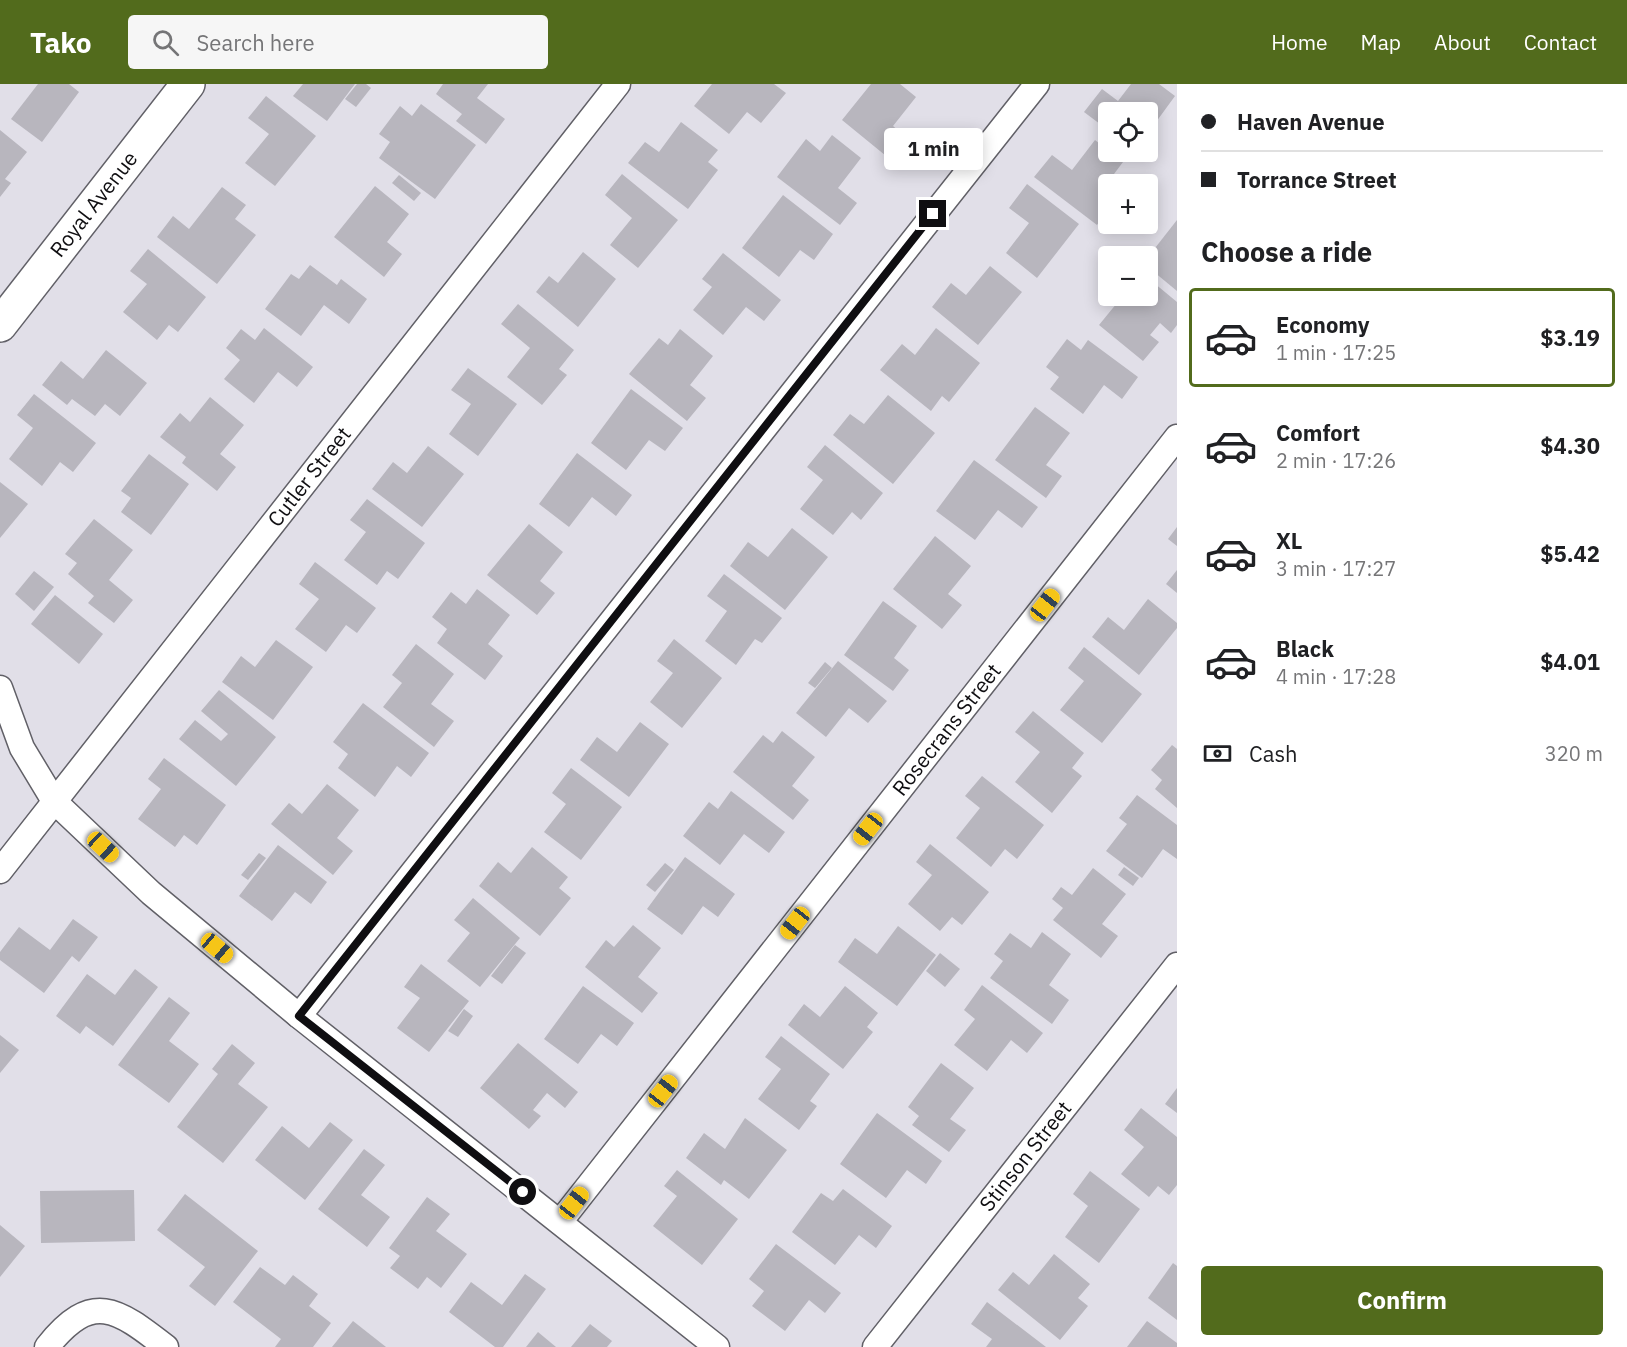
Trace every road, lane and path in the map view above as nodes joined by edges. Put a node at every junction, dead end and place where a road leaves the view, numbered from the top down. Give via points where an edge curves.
1 (188, 84) edge
2 (618, 84) edge
3 (1037, 84) edge
4 (0, 325) edge
5 (1177, 437) edge
6 (0, 688) edge
7 (54, 801) junction
8 (0, 871) edge
9 (1177, 965) edge
10 (299, 1016) junction
11 (560, 1222) junction
12 (47, 1347) edge
13 (166, 1347) edge
14 (717, 1347) edge
15 (876, 1347) edge

1 - 4 main road, Royal Avenue
2 - 7 street, Cutler Street
3 - 10 street
5 - 11 street, Rosecrans Street
6 - 7 street via 22,748
7 - 8 street, Cutler Street
7 - 10 street via 151,893
9 - 15 street, Stinson Street
10 - 11 street
11 - 14 street
12 - 13 street via 71,1320 91,1311 111,1311 131,1320

